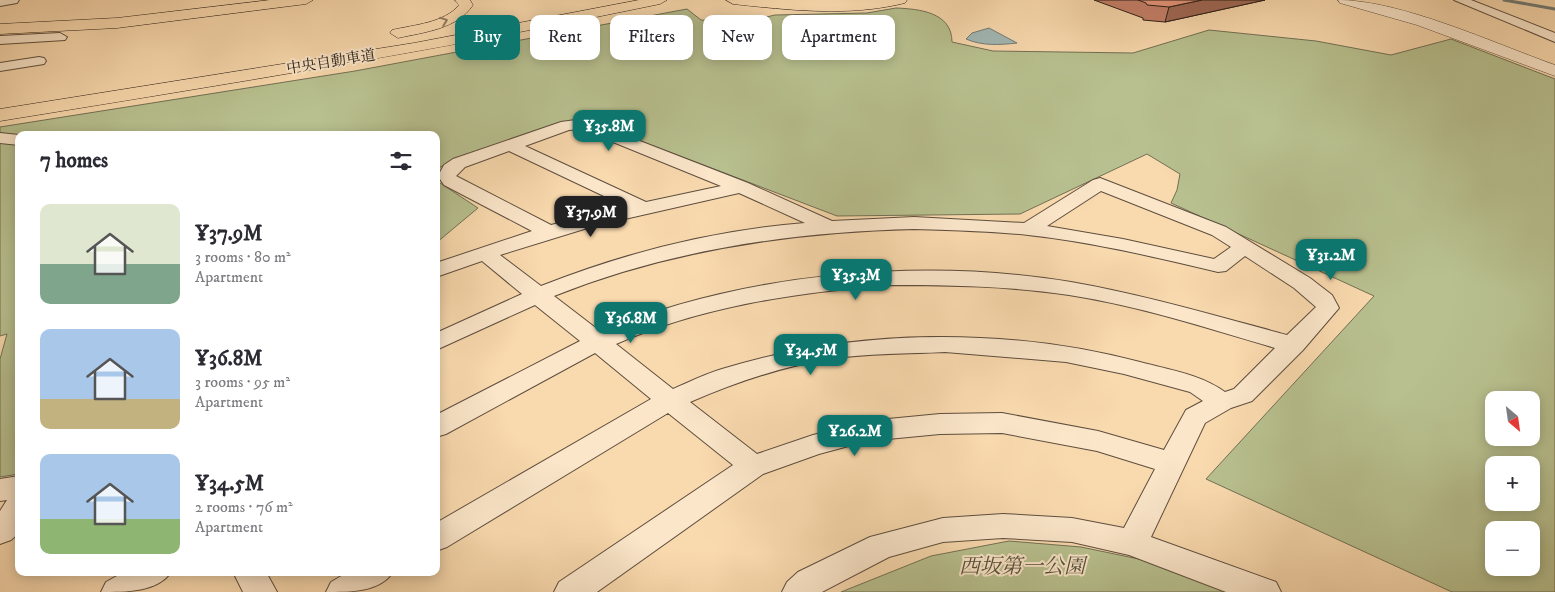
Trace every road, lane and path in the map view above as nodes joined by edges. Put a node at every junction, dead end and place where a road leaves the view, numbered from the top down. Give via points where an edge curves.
1 (12, 0) edge
2 (276, 0) edge
3 (304, 0) edge
4 (462, 0) edge
5 (636, 0) edge
6 (660, 0) edge
7 (675, 0) edge
8 (733, 0) edge
9 (774, 0) edge
10 (879, 0) edge
11 (900, 0) edge
12 (1345, 0) edge
13 (1460, 0) edge
14 (0, 2) edge
15 (593, 14) junction
16 (0, 28) edge
17 (378, 36) dead end
18 (60, 37) dead end
19 (1555, 38) edge
20 (0, 40) edge
21 (39, 61) dead end
22 (229, 62) dead end
23 (0, 67) edge
24 (1555, 71) edge
25 (0, 100) edge
26 (0, 108) edge
27 (0, 115) edge
28 (0, 138) edge
29 (15, 140) edge
30 (510, 145) junction
31 (741, 187) junction
32 (642, 206) junction
33 (830, 227) junction
34 (1028, 230) junction
35 (547, 231) junction
36 (1245, 248) junction
37 (485, 253) junction
38 (440, 270) edge
39 (537, 295) junction
40 (440, 340) edge
41 (598, 343) junction
42 (1294, 345) junction
43 (670, 400) junction
44 (1222, 402) junction
45 (440, 424) edge
46 (1171, 463) junction
47 (752, 466) junction
48 (15, 488) edge
49 (0, 490) edge
50 (15, 513) edge
51 (0, 531) edge
52 (440, 536) edge
53 (1132, 543) junction
54 (148, 576) edge
55 (251, 576) edge
56 (370, 576) edge
57 (118, 592) edge
58 (260, 592) edge
59 (343, 592) edge
60 (571, 592) edge
61 (799, 592) edge
62 (1264, 592) edge

1 - 14 street
2 - 16 highway via 97,22
3 - 16 highway via 117,23
17 -> 4 highway via 449,20 464,10 466,5
5 - 26 highway, 中央自動車道 via 448,36
6 - 15 highway, 中央自動車道
7 - 15 highway via 613,14
8 - 11 highway via 820,6
9 - 10 highway via 834,3
12 - 24 street via 1422,22
13 - 19 street
15 - 27 highway, 中央自動車道 via 372,55
18 - 20 street
21 - 23 street
22 - 25 highway
28 - 29 street
30 - 31 street via 582,124
30 - 32 street
30 - 35 street via 459,163 450,169 447,176 450,181
31 - 32 street
31 - 33 street
32 - 35 street
33 - 34 street via 923,223
33 - 39 street via 698,246 625,265
34 - 36 street via 1145,249 1218,266
34 - 36 street via 1100,184 1219,231
35 - 37 street
36 - 42 street via 1324,300 1328,308
37 - 38 street
37 - 39 street
39 - 40 street
39 - 41 street
41 - 42 street via 649,322 732,299 804,286 930,278 1042,285 1129,300
41 - 43 street
41 - 45 street
42 - 44 street via 1243,395
43 - 44 street via 729,375 772,363 831,351 945,344 1066,354 1124,366 1199,386
43 - 47 street
43 - 52 street
44 - 46 street via 1195,417
46 - 47 street via 1098,441 1002,423 940,424 867,432 813,445
46 - 53 street
47 - 60 street
48 - 49 street
50 - 51 street
53 - 61 street via 1072,530 1003,526 943,530 881,546 810,582
53 - 62 street
54 - 57 street
55 - 58 street
56 - 59 street

